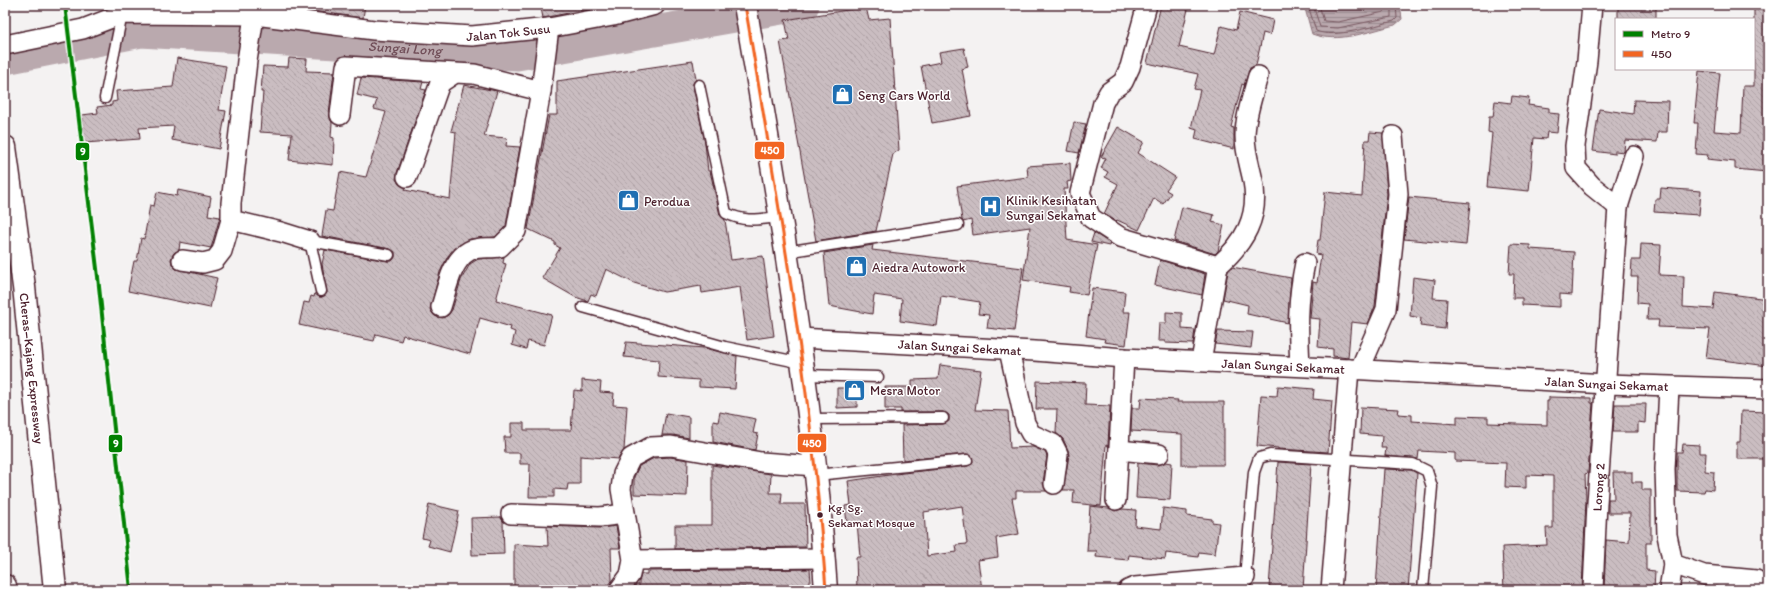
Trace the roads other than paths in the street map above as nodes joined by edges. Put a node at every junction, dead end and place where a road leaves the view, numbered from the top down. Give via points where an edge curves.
1 (655, 5) edge
2 (745, 5) edge
3 (1147, 5) edge
4 (1592, 5) edge
5 (255, 14) edge
6 (121, 20) junction
7 (548, 33) junction
8 (5, 45) edge
9 (455, 73) junction
10 (1258, 76) dead end
11 (699, 85) dead end
12 (541, 88) junction
13 (105, 98) dead end
14 (340, 115) dead end
15 (1393, 136) dead end
16 (5, 147) edge
17 (1634, 156) dead end
18 (406, 177) dead end
19 (1618, 207) junction
20 (780, 217) junction
21 (231, 220) junction
22 (958, 225) dead end
23 (310, 241) junction
24 (786, 252) junction
25 (389, 255) dead end
26 (182, 260) dead end
27 (1305, 263) dead end
28 (1218, 266) junction
29 (321, 291) dead end
30 (441, 307) dead end
31 (583, 307) dead end
32 (798, 338) junction
33 (1009, 350) junction
34 (1124, 358) junction
35 (1201, 361) junction
36 (1300, 366) junction
37 (803, 369) junction
38 (1354, 369) junction
39 (878, 377) dead end
40 (1606, 384) junction
41 (1669, 387) junction
42 (1768, 389) edge
43 (943, 418) dead end
44 (809, 419) junction
45 (1119, 450) junction
46 (1159, 454) dead end
47 (1343, 459) junction
48 (967, 460) dead end
49 (816, 470) junction
50 (1054, 484) dead end
51 (1116, 500) dead end
52 (511, 514) dead end
53 (625, 514) junction
54 (823, 558) junction
55 (633, 560) junction
56 (1673, 564) junction
57 (1245, 584) edge
58 (5, 586) edge
59 (5, 590) edge
60 (55, 590) edge
61 (619, 590) edge
62 (826, 590) edge
63 (1128, 590) edge
64 (1331, 590) edge
65 (1423, 590) edge
66 (1594, 590) edge
67 (1669, 590) edge
68 (1763, 590) edge

1 - 7 street, Jalan Tok Susu
2 - 20 main road
3 - 28 street via 1130,67 1123,82 1109,92 1103,103 1080,193 1091,218 1120,237
4 - 19 street via 1575,146 1576,168 1592,186
5 - 6 street, Jalan Tok Susu
5 - 7 street, Jalan Tok Susu via 374,30 472,36
5 - 21 street via 247,61
6 - 8 street, Jalan Tok Susu
6 - 13 lane
7 - 12 street
9 - 12 street via 474,74
9 - 14 street via 346,66
9 - 18 street via 440,83
10 - 28 street via 1245,135 1247,161 1256,204 1247,231 1234,252
11 - 20 lane via 726,213 738,219
12 - 30 street via 516,231 500,248 479,248 469,251 456,262
15 - 38 street via 1398,194 1388,299 1386,309
16 - 60 main road, Cheras–Kajang Expressway via 25,295
17 - 19 street, Lorong 2
19 - 40 street, Lorong 2
20 - 24 main road
21 - 23 street
21 - 26 street via 222,251 215,260
22 - 24 lane
23 - 25 lane
23 - 29 lane
24 - 32 main road
27 - 36 street via 1299,288
28 - 35 street
31 - 37 lane
32 - 33 street, Jalan Sungai Sekamat
32 - 37 main road
33 - 34 street, Jalan Sungai Sekamat
33 - 50 street via 1025,423 1031,434 1052,444 1058,454
34 - 35 street, Jalan Sungai Sekamat
34 - 45 street
35 - 36 street, Jalan Sungai Sekamat
36 - 38 street, Jalan Sungai Sekamat
37 - 39 lane
37 - 44 main road
38 - 40 street, Jalan Sungai Sekamat
38 - 47 street
40 - 41 street, Jalan Sungai Sekamat
40 - 66 street, Lorong 2 via 1597,503
41 - 42 street, Jalan Sungai Sekamat
41 - 56 street via 1665,469 1668,535
43 - 44 lane
44 - 49 main road
45 - 46 street
45 - 51 street
47 - 57 lane via 1270,455 1259,458 1254,472
47 - 64 street
47 - 65 lane via 1413,464 1427,472 1432,487
48 - 49 lane
49 - 53 street via 671,446 651,447 631,458 624,474 621,489
49 - 54 main road
52 - 53 street via 600,517
53 - 55 street
54 - 55 street
54 - 62 main road
55 - 61 street via 630,574
56 - 67 street
56 - 68 street via 1704,575 1756,580
57 - 63 street via 1135,587
58 - 59 main road

